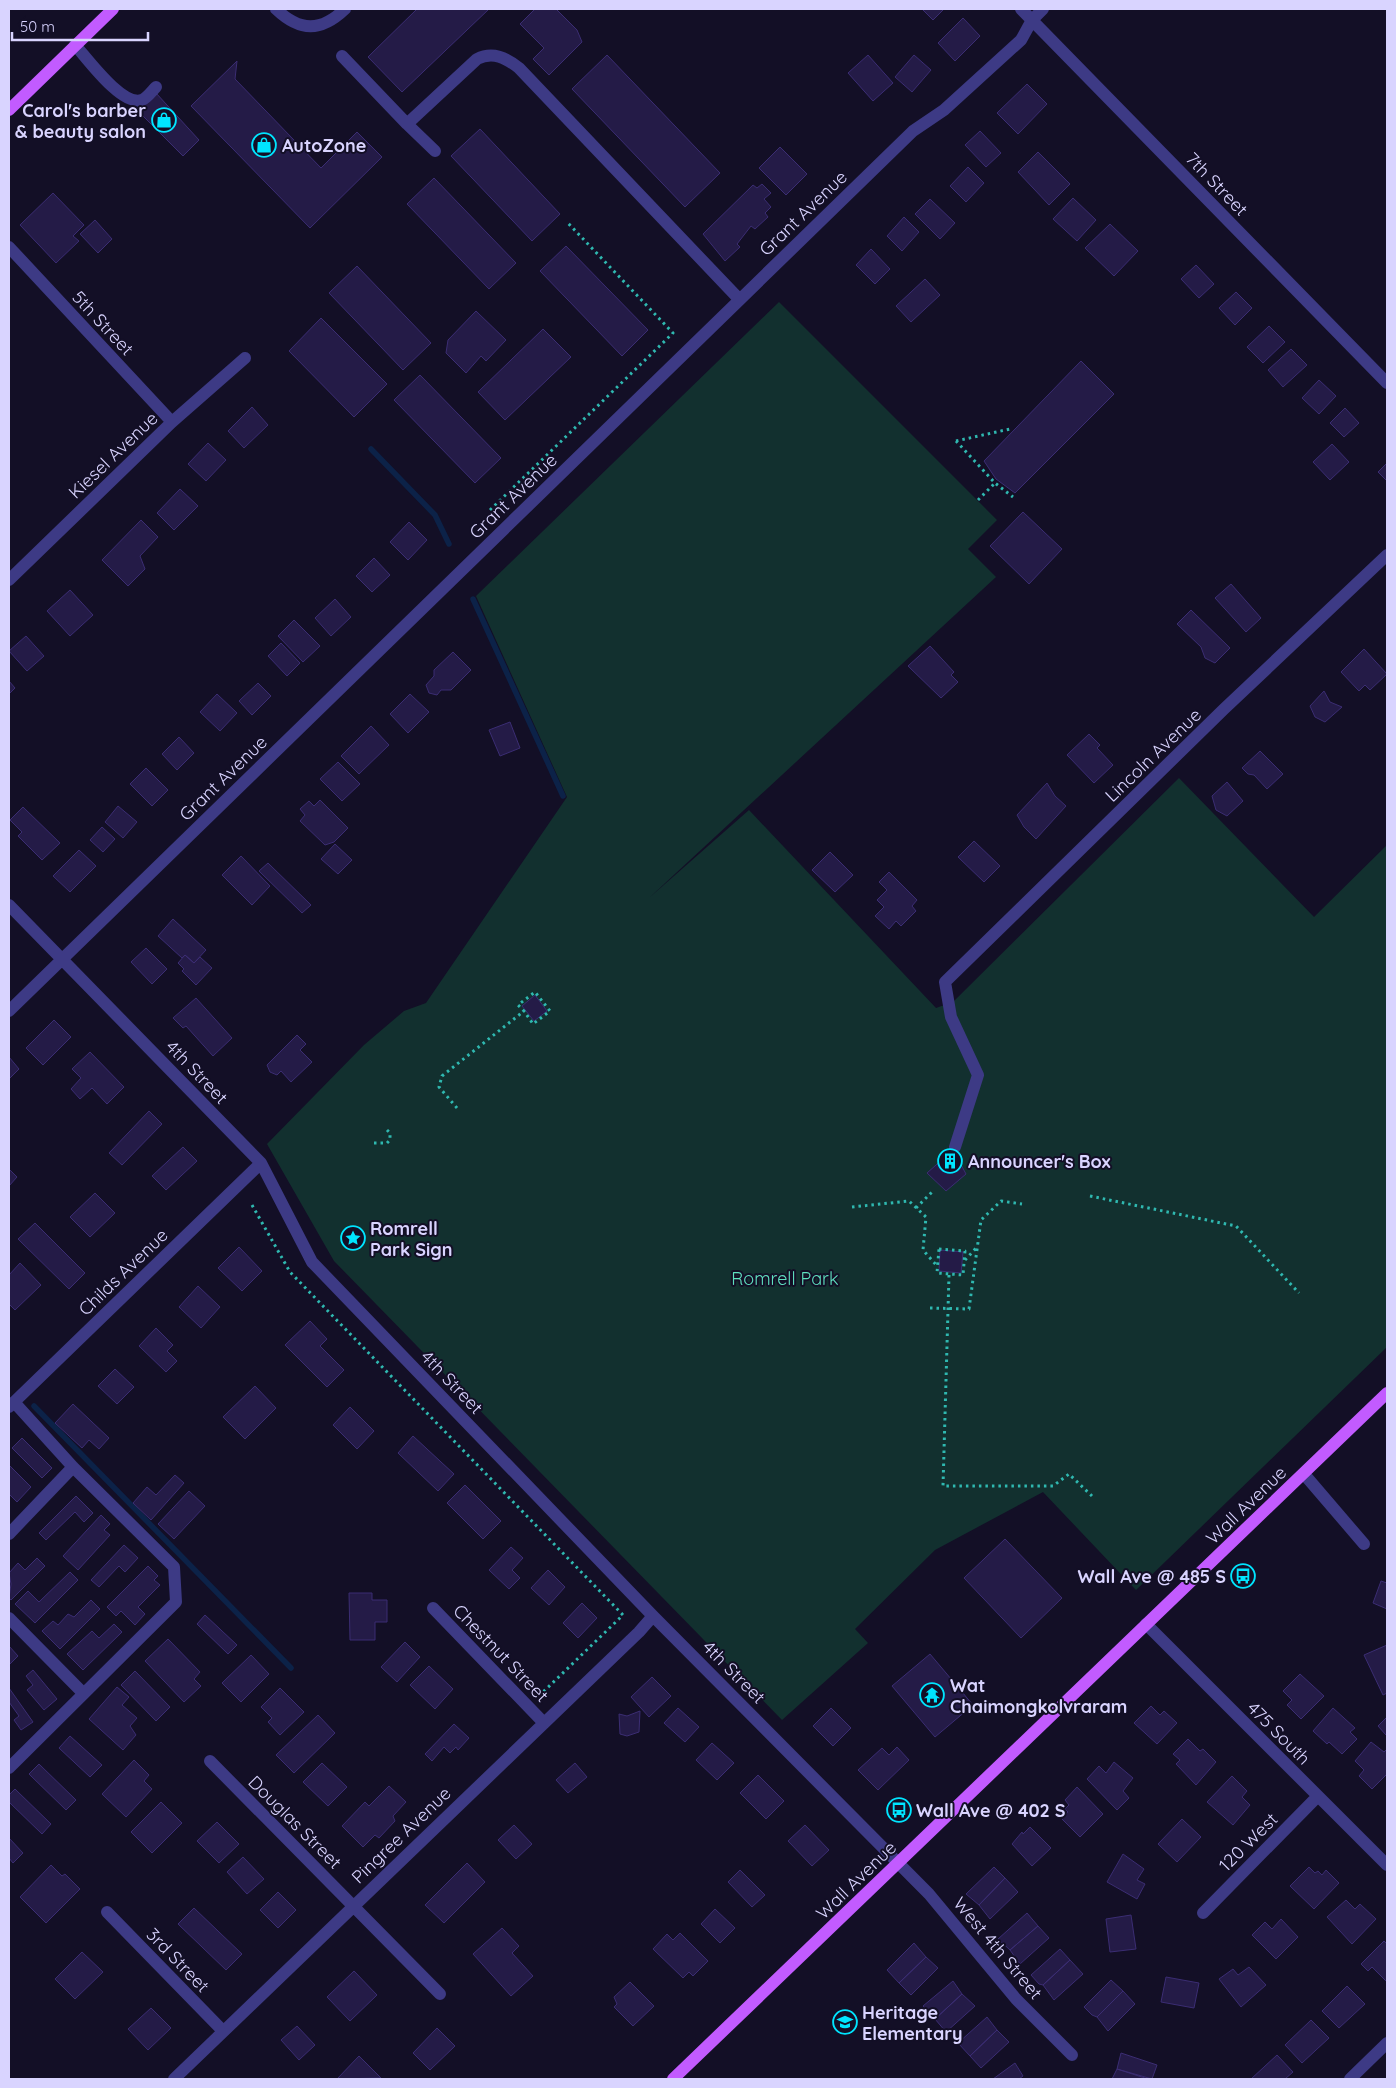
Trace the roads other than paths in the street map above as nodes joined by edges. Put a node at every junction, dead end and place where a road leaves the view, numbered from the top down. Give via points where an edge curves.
1 (113, 9) edge
2 (276, 9) edge
3 (345, 9) edge
4 (1021, 9) edge
5 (1043, 9) edge
6 (1032, 20) junction
7 (75, 45) junction
8 (342, 56) dead end
9 (156, 87) dead end
10 (9, 110) edge
11 (407, 124) junction
12 (435, 151) dead end
13 (9, 247) edge
14 (739, 299) junction
15 (245, 358) dead end
16 (1387, 384) edge
17 (172, 422) junction
18 (1387, 555) edge
19 (9, 580) edge
20 (9, 905) edge
21 (61, 960) junction
22 (9, 1011) edge
23 (955, 1147) dead end
24 (261, 1162) junction
25 (1387, 1393) edge
26 (11, 1404) edge
27 (73, 1467) junction
28 (1304, 1474) junction
29 (9, 1534) edge
30 (1364, 1544) dead end
31 (433, 1608) dead end
32 (653, 1616) junction
33 (9, 1618) edge
34 (1146, 1624) junction
35 (83, 1693) junction
36 (544, 1723) junction
37 (210, 1761) dead end
38 (9, 1768) edge
39 (1318, 1796) junction
40 (899, 1863) junction
41 (1387, 1865) edge
42 (352, 1906) junction
43 (107, 1912) dead end
44 (1203, 1913) dead end
45 (440, 1994) dead end
46 (224, 2031) junction
47 (1387, 2043) edge
48 (1072, 2055) dead end
49 (174, 2079) edge
50 (673, 2079) edge
51 (1350, 2079) edge

1 - 7 main road
2 - 3 street via 299,26 315,27 335,18
4 - 6 street, 7th Street
5 - 6 street, Grant Avenue
6 - 14 street, Grant Avenue via 1021,40 944,110 913,131
6 - 16 street, 7th Street
7 - 9 street via 122,95 134,101 143,100
7 - 10 main road
8 - 11 street
11 - 12 street
11 - 14 street via 477,59 486,55 509,60
13 - 17 street, 5th Street
14 - 21 street, Grant Avenue
15 - 17 street, Kiesel Avenue
17 - 19 street, Kiesel Avenue
18 - 23 street, Lincoln Avenue via 945,982 951,1017 978,1075
20 - 21 street, 4th Street
21 - 22 street, Grant Avenue
21 - 24 street, 4th Street
24 - 26 street, Childs Avenue
24 - 32 street, 4th Street via 312,1262
25 - 28 main road, Wall Avenue
26 - 27 street
27 - 29 street
27 - 35 street via 174,1567 176,1602
28 - 30 street
28 - 34 main road, Wall Avenue
31 - 36 street, Chestnut Street
32 - 36 street, Pingree Avenue
32 - 40 street, 4th Street
33 - 35 street
34 - 39 street, 475 South
34 - 40 main road, Wall Avenue
35 - 38 street
36 - 42 street, Pingree Avenue
37 - 42 street, Douglas Street
39 - 41 street, 475 South
39 - 44 street, 120 West
40 - 48 street, West 4th Street via 935,1901 1016,1999
40 - 50 main road, Wall Avenue
42 - 45 street, Douglas Street
42 - 46 street, Pingree Avenue
43 - 46 street, 3rd Street
46 - 49 street, Pingree Avenue
47 - 51 street

